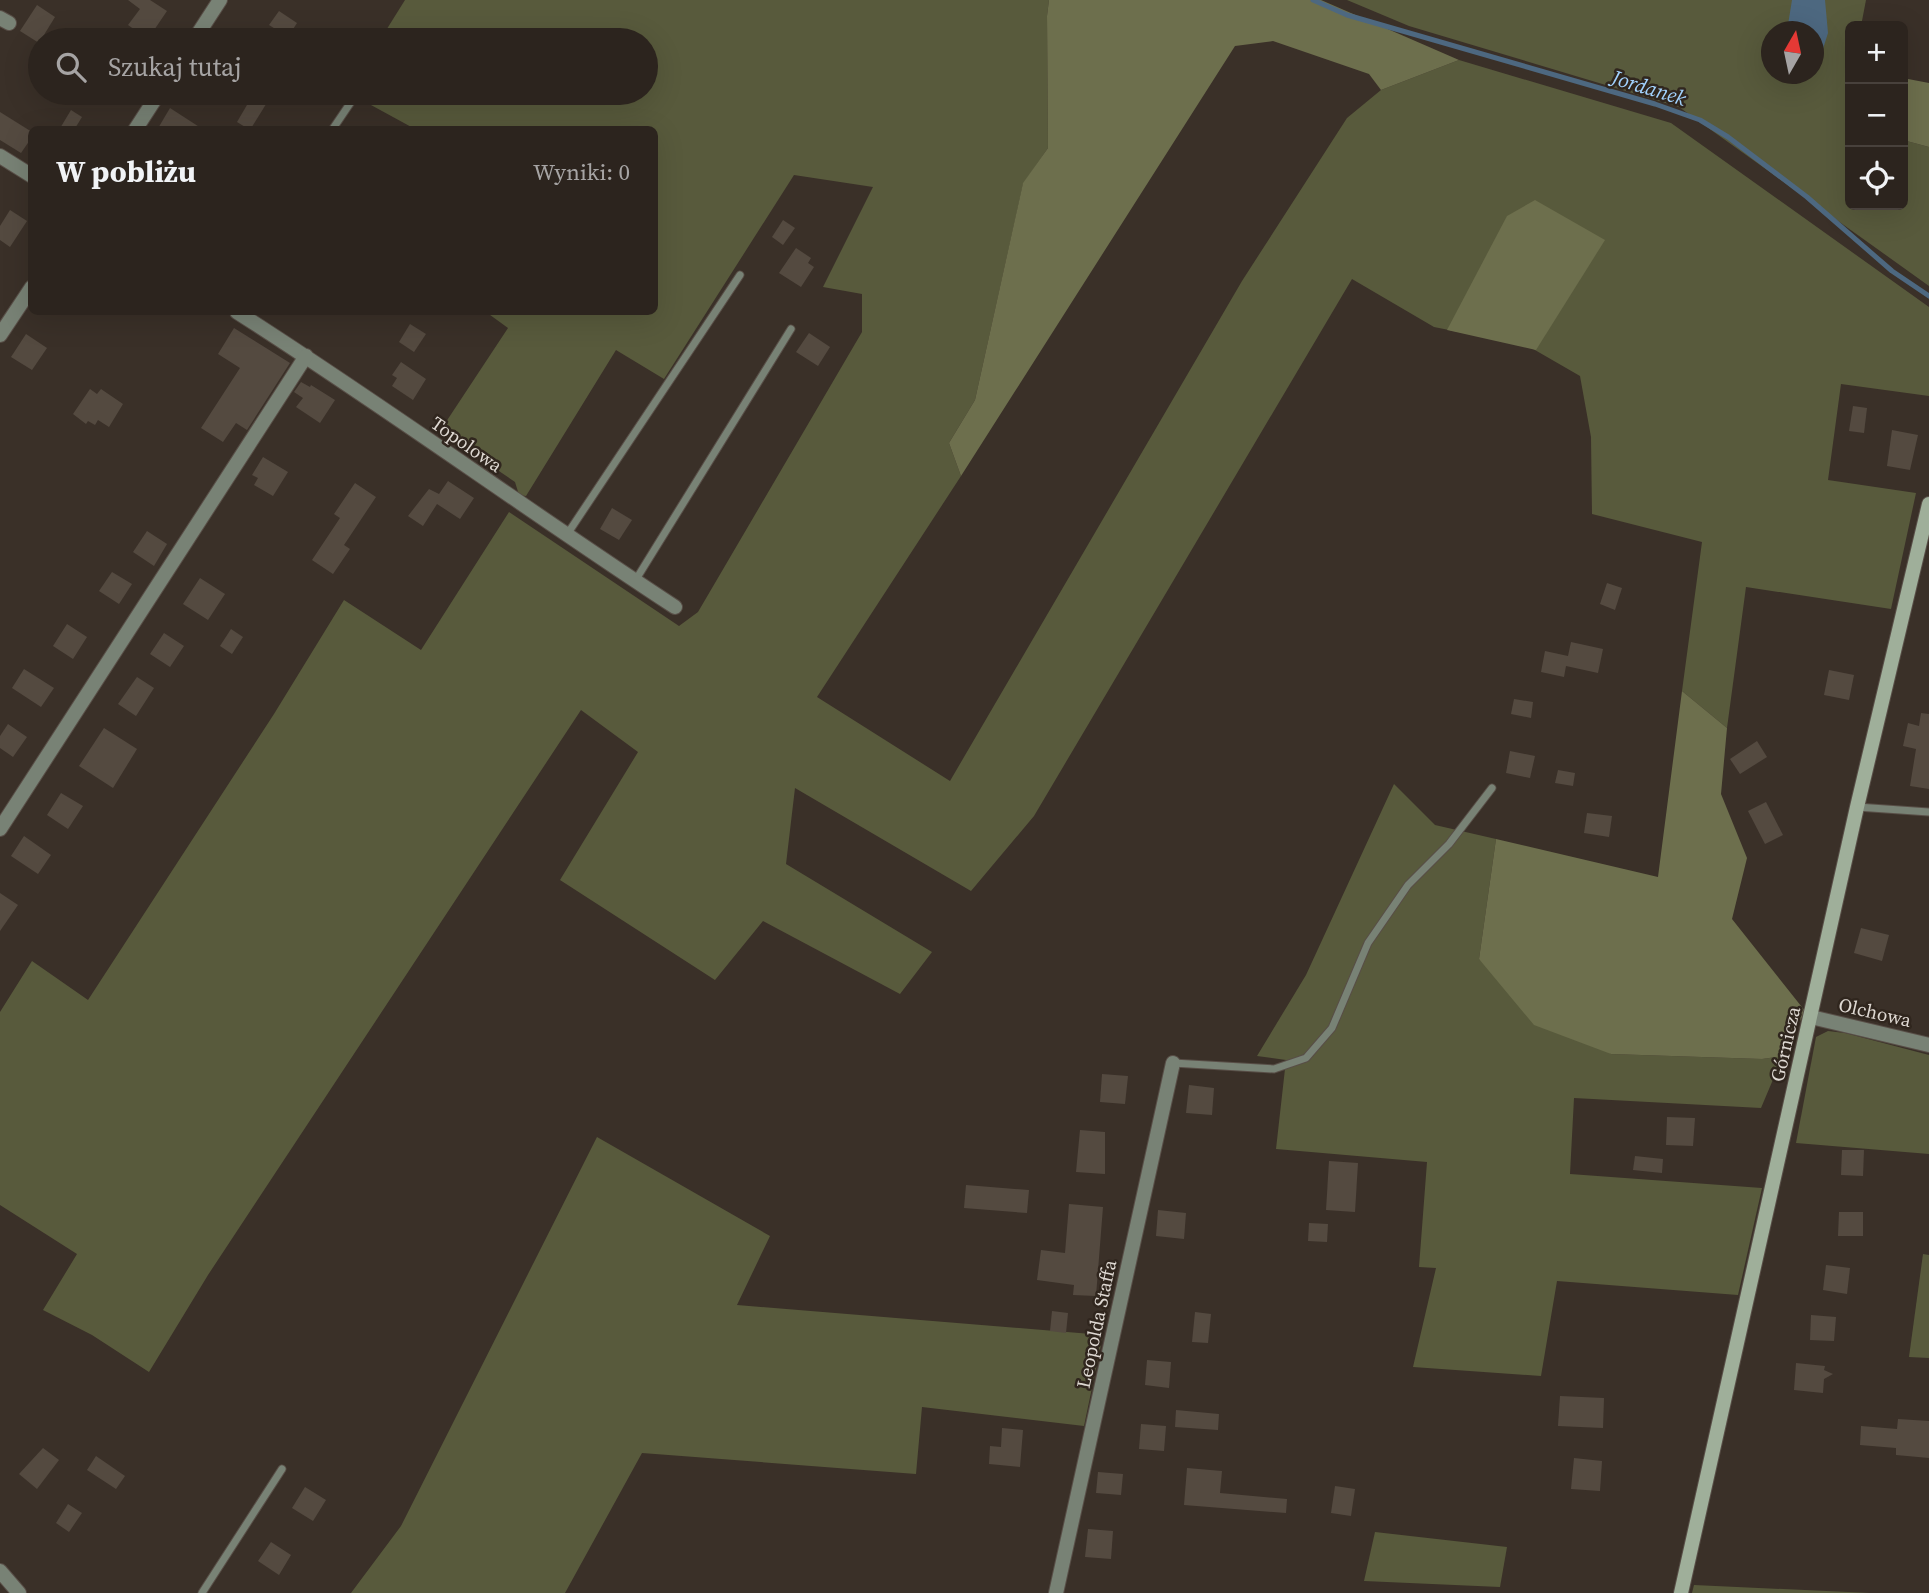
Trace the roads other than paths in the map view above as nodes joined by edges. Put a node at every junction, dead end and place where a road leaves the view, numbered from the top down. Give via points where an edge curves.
1 (220, 0) edge
2 (202, 28) edge
3 (151, 105) edge
4 (349, 105) edge
5 (138, 126) edge
6 (335, 126) edge
7 (0, 156) edge
8 (28, 174) edge
9 (740, 275) dead end
10 (28, 293) edge
11 (242, 315) edge
12 (791, 329) dead end
13 (0, 335) edge
14 (306, 356) junction
15 (1929, 504) edge
16 (566, 536) junction
17 (635, 581) junction
18 (676, 607) dead end
19 (1492, 789) dead end
20 (1857, 807) junction
21 (1929, 812) edge
22 (0, 829) edge
23 (1811, 1017) junction
24 (1929, 1045) edge
25 (1173, 1063) joint
26 (282, 1469) dead end
27 (0, 1571) edge
28 (19, 1593) edge
29 (202, 1593) edge
30 (1056, 1593) edge
31 (1681, 1593) edge

1 - 2 street
3 - 5 street
4 - 6 lane
7 - 8 street
9 - 16 lane
10 - 13 street
11 - 14 street, Topolowa
12 - 17 lane
14 - 16 street, Topolowa
14 - 22 street
15 - 20 street, Górnicza
16 - 17 street, Topolowa
17 - 18 street, Topolowa
19 - 25 lane via 1449,844 1408,884 1368,943 1332,1028 1306,1058 1274,1069
20 - 21 lane
20 - 23 street, Górnicza
23 - 24 street, Olchowa
23 - 31 street, Górnicza
25 - 30 street, Leopolda Staffa
26 - 29 lane
27 - 28 street

